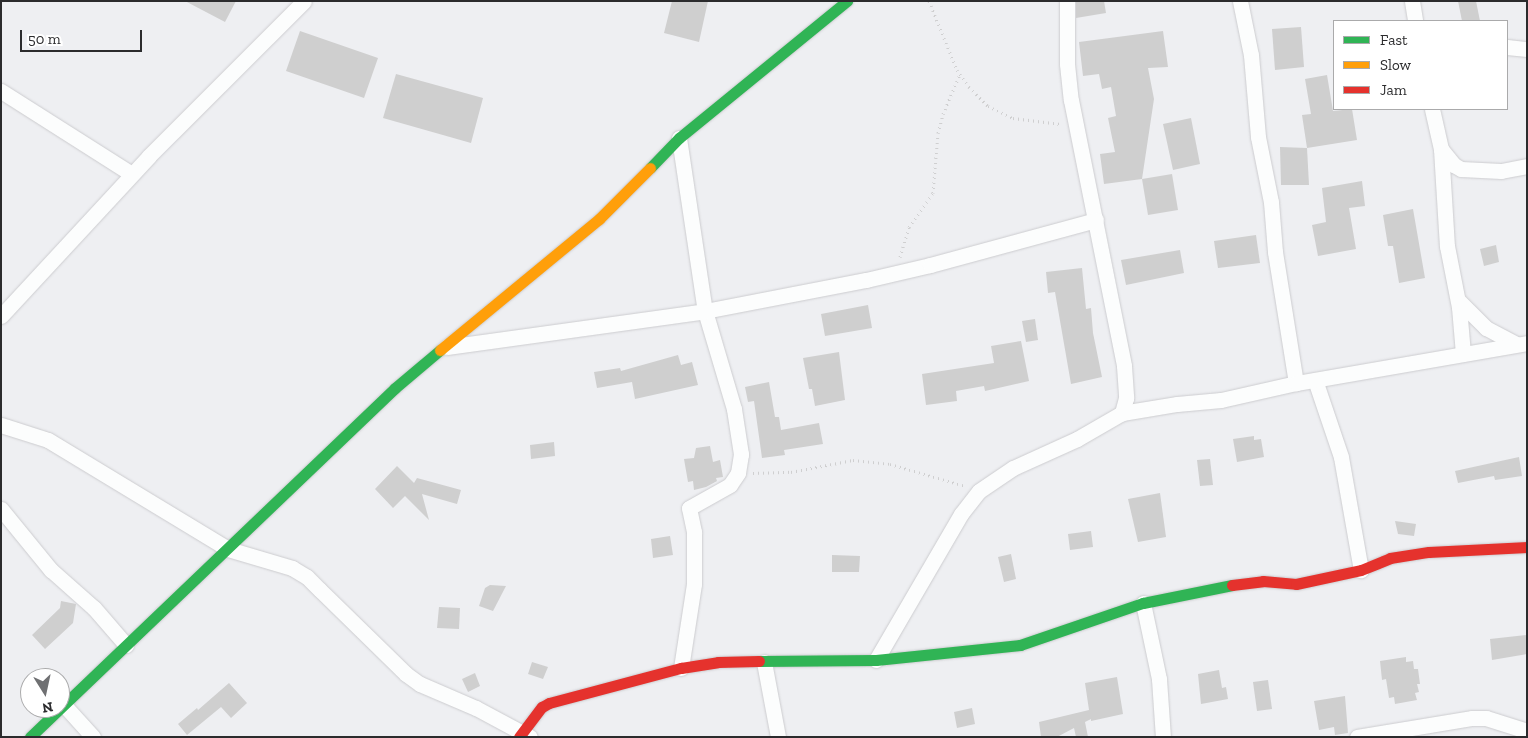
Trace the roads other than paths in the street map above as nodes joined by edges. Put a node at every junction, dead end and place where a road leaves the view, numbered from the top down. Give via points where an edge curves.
1 (304, 1) edge
2 (847, 1) edge
3 (1067, 1) edge
4 (1240, 1) edge
5 (1412, 1) edge
6 (1415, 20) edge
7 (1508, 47) edge
8 (1527, 49) edge
9 (1, 91) edge
10 (1432, 110) edge
11 (679, 138) junction
12 (1441, 149) junction
13 (1527, 166) edge
14 (132, 174) junction
15 (1096, 220) junction
16 (1458, 300) junction
17 (705, 311) junction
18 (1, 316) edge
19 (1521, 344) edge
20 (447, 347) junction
21 (1463, 354) junction
22 (1315, 380) junction
23 (1296, 383) junction
24 (1122, 413) junction
25 (1, 425) edge
26 (1, 509) edge
27 (1527, 547) edge
28 (228, 549) junction
29 (1360, 570) junction
30 (1143, 603) junction
31 (126, 645) junction
32 (876, 660) junction
33 (764, 662) junction
34 (680, 668) junction
35 (70, 699) edge
36 (70, 711) edge
37 (50, 718) edge
38 (1527, 731) edge
39 (524, 735) edge
40 (30, 737) edge
41 (94, 737) edge
42 (778, 737) edge
43 (1164, 737) edge
44 (1357, 737) edge

1 - 14 street
2 - 11 street
3 - 15 street via 1067,64
4 - 23 street via 1251,55 1258,137 1271,202 1275,252
5 - 6 street
7 - 8 street
9 - 14 street
10 - 12 street
11 - 17 street
11 - 20 street via 599,219
12 - 13 street via 1461,169 1501,171
12 - 16 street via 1447,246
14 - 18 street
15 - 17 street via 897,273
15 - 24 street via 1124,366 1126,398
16 - 19 street via 1486,328
16 - 21 street
17 - 20 street
17 - 34 street via 734,410 741,454 738,473 730,485 689,508 694,532 694,584
19 - 21 street
20 - 28 street via 395,388
21 - 22 street
22 - 23 street
22 - 29 street via 1341,457
23 - 24 street via 1220,400
24 - 32 street via 1077,439 1013,468 980,490 961,514
25 - 28 street via 48,440
26 - 31 street via 51,570 94,608
27 - 29 street via 1429,552 1390,558
28 - 31 street
28 - 39 street via 292,568 307,577 406,674
29 - 30 street via 1296,584 1256,582
30 - 32 street via 1020,645
30 - 43 street via 1160,679
31 - 35 street
32 - 33 street
33 - 34 street via 718,662
33 - 42 street
34 - 39 street via 548,703
36 - 41 street
37 - 40 street
38 - 44 street via 1486,718 1472,718

